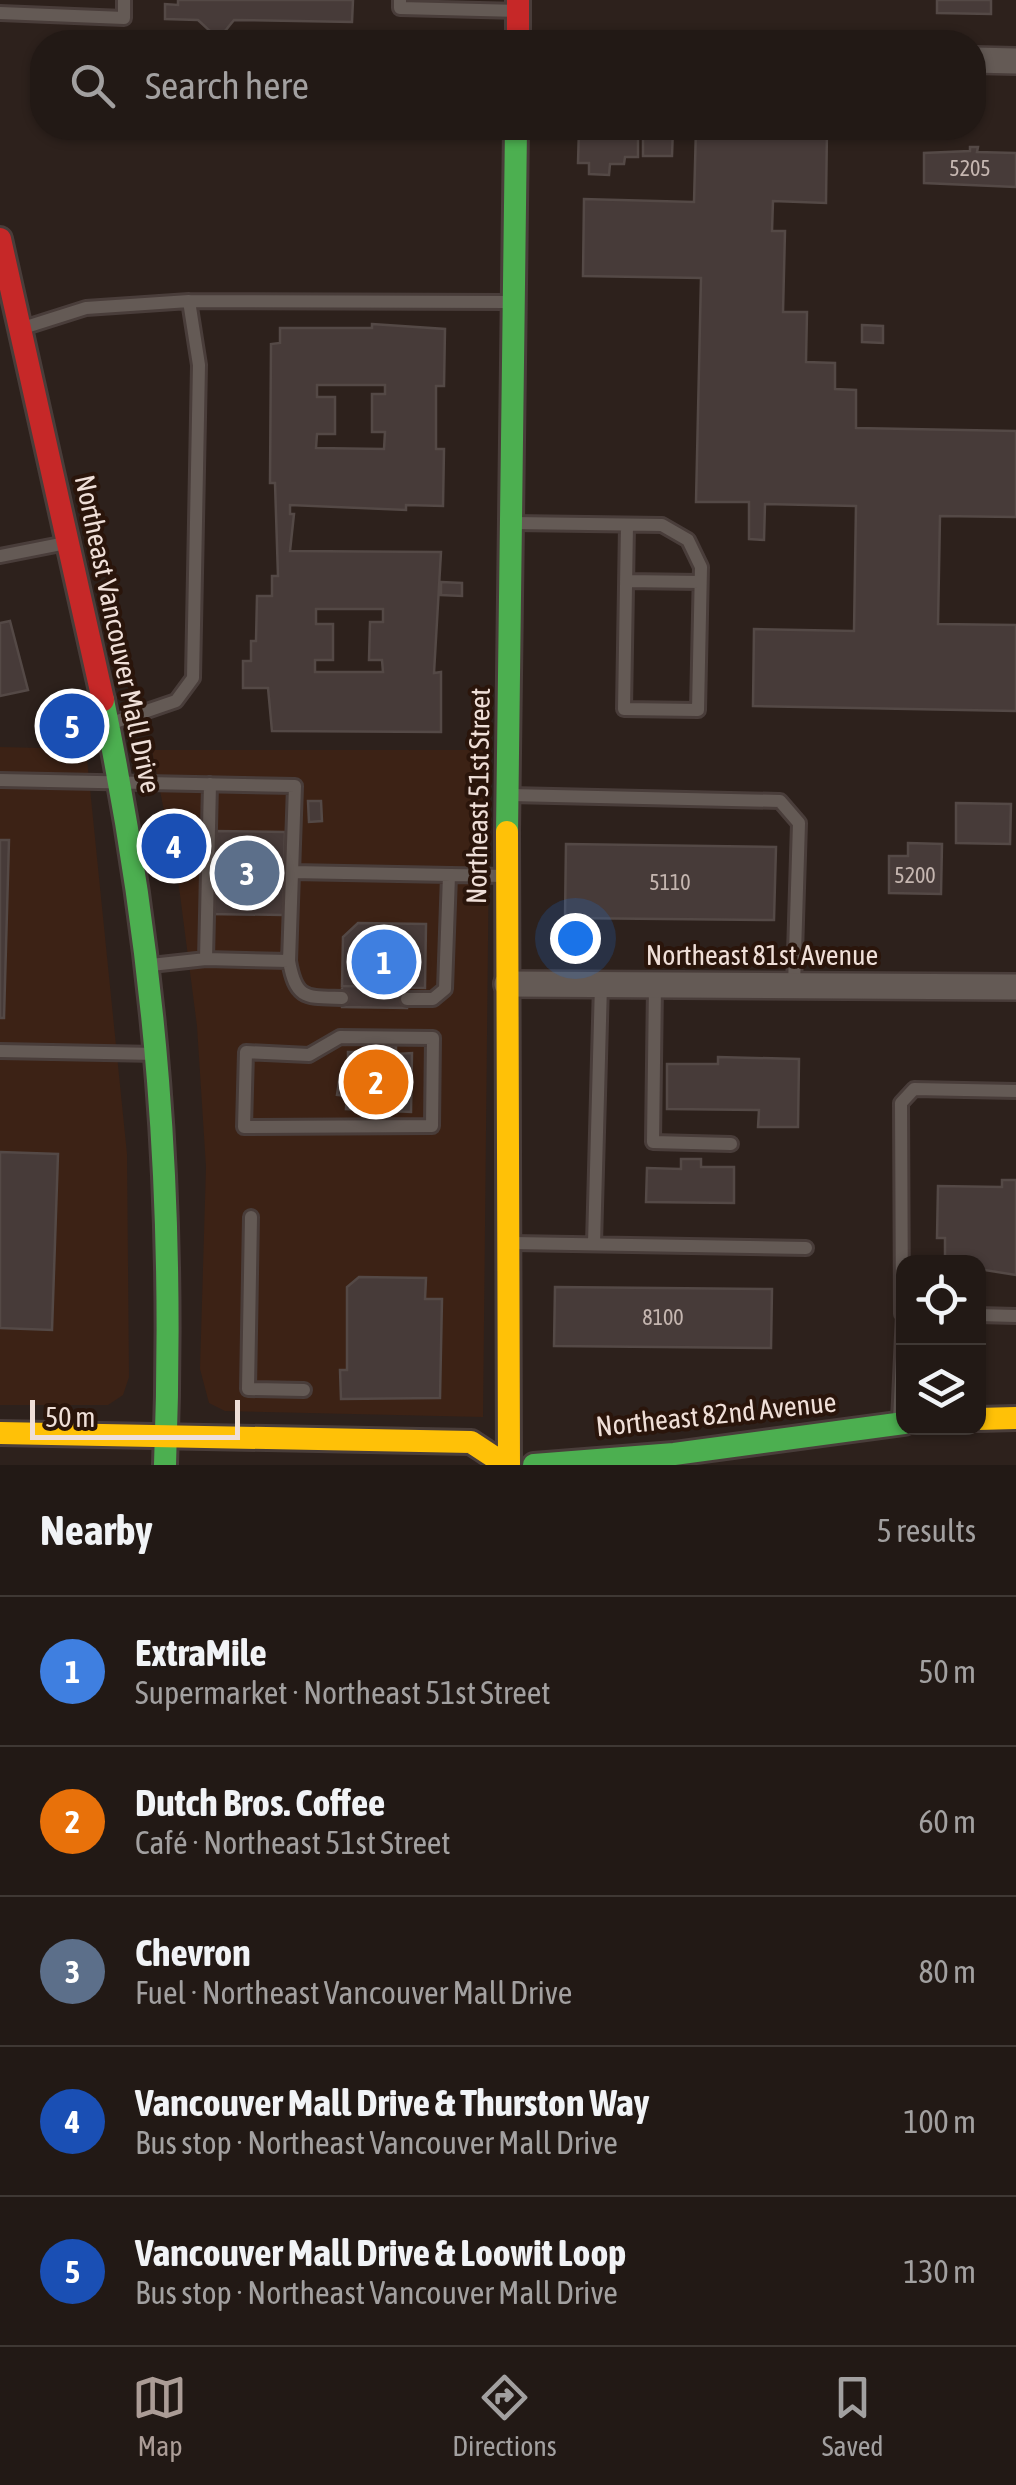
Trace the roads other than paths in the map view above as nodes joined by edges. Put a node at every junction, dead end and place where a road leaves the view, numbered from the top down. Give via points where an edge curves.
1 (46, 0) edge
2 (124, 0) edge
3 (400, 0) edge
4 (433, 4) edge
5 (518, 5) edge
6 (0, 13) edge
7 (46, 15) junction
8 (986, 60) edge
9 (1016, 61) edge
10 (516, 140) edge
11 (0, 239) edge
12 (189, 301) junction
13 (514, 302) junction
14 (20, 328) junction
15 (511, 524) junction
16 (627, 525) junction
17 (70, 542) junction
18 (0, 556) edge
19 (626, 581) junction
20 (700, 582) junction
21 (107, 724) junction
22 (0, 780) edge
23 (119, 781) junction
24 (210, 784) junction
25 (507, 795) junction
26 (292, 872) junction
27 (450, 875) junction
28 (506, 876) junction
29 (206, 959) junction
30 (290, 961) junction
31 (148, 965) junction
32 (508, 984) junction
33 (601, 984) junction
34 (655, 985) junction
35 (794, 986) junction
36 (1016, 986) edge
37 (342, 998) dead end
38 (407, 999) dead end
39 (0, 1051) edge
40 (246, 1052) joint
41 (158, 1054) junction
42 (1016, 1091) edge
43 (732, 1144) dead end
44 (250, 1217) dead end
45 (505, 1243) junction
46 (594, 1244) junction
47 (806, 1248) dead end
48 (903, 1255) edge
49 (986, 1316) edge
50 (1016, 1316) edge
51 (304, 1390) dead end
52 (986, 1418) edge
53 (1016, 1418) edge
54 (896, 1425) edge
55 (0, 1433) edge
56 (166, 1436) junction
57 (165, 1465) edge
58 (507, 1465) edge
59 (534, 1465) edge

1 - 7 lane
2 - 7 lane via 124,18
3 - 4 lane via 400,8
4 - 5 lane
6 - 7 lane
8 - 9 street
10 - 13 street, Northeast 51st Street
11 - 14 street, Northeast Vancouver Mall Drive
12 - 13 lane
12 - 14 lane via 86,308
12 - 21 lane via 200,366 194,678 176,701
13 - 15 street, Northeast 51st Street
14 - 17 street, Northeast Vancouver Mall Drive
15 - 16 lane
15 - 25 street, Northeast 51st Street
16 - 19 lane
16 - 20 lane via 676,531 696,552
17 - 18 lane
17 - 21 street, Northeast Vancouver Mall Drive
19 - 20 lane
19 - 20 lane via 624,709 698,710
21 - 23 street, Northeast Vancouver Mall Drive
22 - 23 lane
23 - 24 lane
23 - 31 street, Northeast Vancouver Mall Drive
24 - 26 lane via 295,786
24 - 29 lane
25 - 28 street, Northeast 51st Street
25 - 35 lane via 780,800 799,823
26 - 27 lane
26 - 30 lane
27 - 28 lane
27 - 38 lane via 445,989 433,998
28 - 32 street, Northeast 51st Street
29 - 30 lane
29 - 31 lane
30 - 37 lane via 300,992
31 - 41 street, Northeast Vancouver Mall Drive
32 - 33 street, Northeast 81st Avenue
32 - 45 street, Northeast 51st Street
33 - 34 street, Northeast 81st Avenue
33 - 46 lane
34 - 35 street, Northeast 81st Avenue
34 - 43 lane via 652,1142
35 - 36 street, Northeast 81st Avenue
39 - 41 lane
40 - 40 lane via 244,1127 432,1126 433,1038 340,1037 309,1055
41 - 56 street, Northeast Vancouver Mall Drive
42 - 48 lane via 914,1089 902,1102
44 - 51 lane via 248,1389
45 - 46 lane
45 - 58 street, Northeast 51st Street
46 - 47 lane
49 - 50 lane
52 - 53 street
54 - 59 street, Northeast 82nd Avenue
55 - 56 street
56 - 57 street, Northeast Vancouver Mall Drive
56 - 58 street via 471,1442

